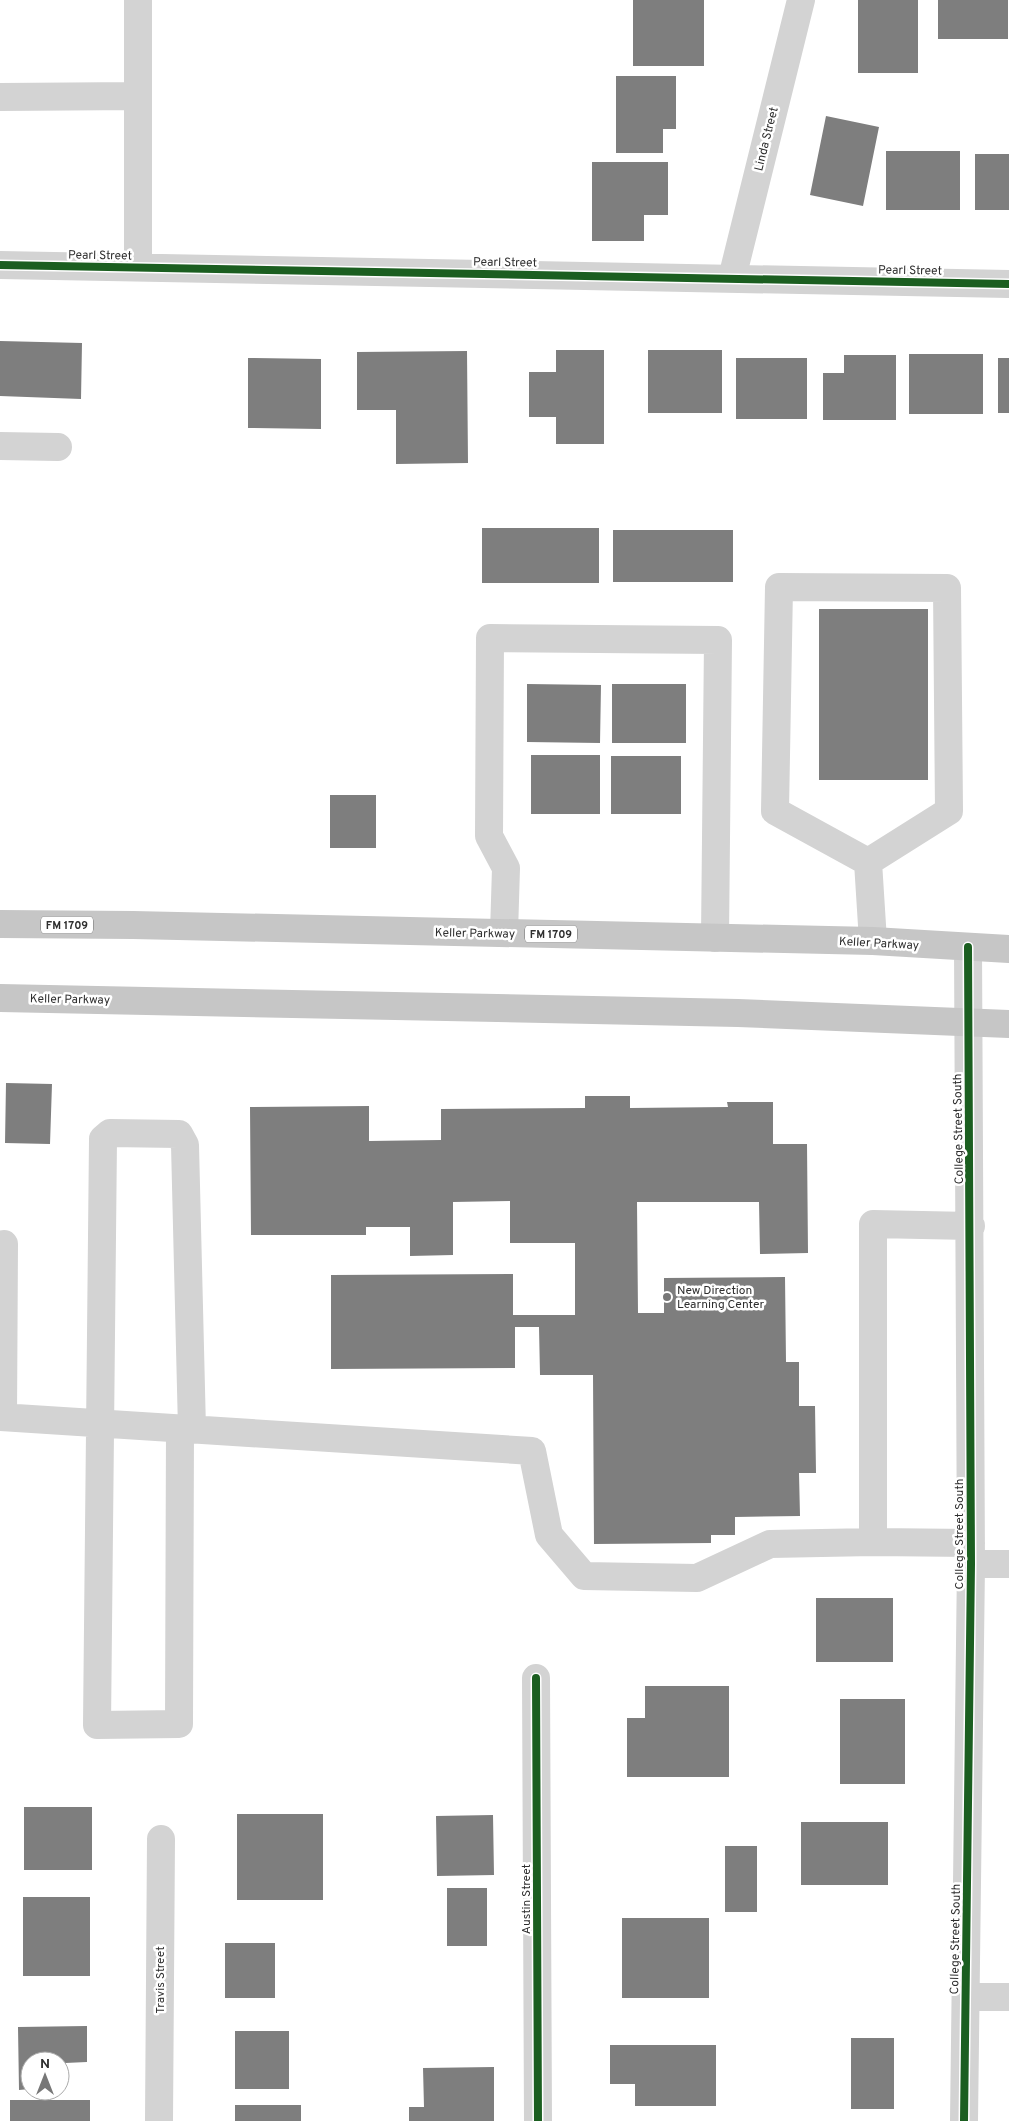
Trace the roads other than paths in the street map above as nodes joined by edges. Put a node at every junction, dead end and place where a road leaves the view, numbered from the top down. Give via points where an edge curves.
1 (138, 0) edge
2 (800, 0) edge
3 (138, 96) junction
4 (0, 97) edge
5 (0, 264) edge
6 (138, 267) junction
7 (732, 278) junction
8 (1009, 284) edge
9 (0, 446) edge
10 (58, 447) dead end
11 (868, 862) junction
12 (0, 924) edge
13 (504, 933) junction
14 (716, 938) junction
15 (873, 941) junction
16 (968, 947) junction
17 (1009, 949) edge
18 (0, 998) edge
19 (969, 1022) junction
20 (1009, 1024) edge
21 (971, 1226) junction
22 (4, 1244) dead end
23 (2, 1417) edge
24 (99, 1423) junction
25 (186, 1429) junction
26 (873, 1542) junction
27 (971, 1553) junction
28 (1009, 1564) edge
29 (536, 1678) dead end
30 (161, 1839) dead end
31 (966, 1997) junction
32 (1009, 1997) edge
33 (159, 2121) edge
34 (538, 2121) edge
35 (964, 2121) edge

1 - 3 street
2 - 7 street, Linda Street
3 - 4 street
3 - 6 street
5 - 6 street, Pearl Street
6 - 7 street, Pearl Street
7 - 8 street, Pearl Street
9 - 10 street
11 - 11 street via 775,811 779,586 947,588 950,811
11 - 15 street
12 - 13 main road, Keller Parkway / FM 1709
13 - 14 main road, Keller Parkway / FM 1709
13 - 14 street via 506,868 489,836 490,638 718,640
14 - 15 main road, Keller Parkway / FM 1709
15 - 16 main road, Keller Parkway / FM 1709
16 - 17 main road, Keller Parkway / FM 1709
16 - 19 street, College Street South
18 - 19 main road, Keller Parkway via 688,1012
19 - 20 main road, Keller Parkway
19 - 21 street, College Street South
21 - 26 street via 873,1224
21 - 27 street, College Street South
22 - 23 street
23 - 24 street
24 - 25 street
24 - 25 street via 103,1139 110,1133 179,1134 184,1145
24 - 25 street via 97,1725 179,1724
25 - 26 street via 532,1451 550,1535 584,1576 698,1578 770,1544
26 - 27 street
27 - 28 street
27 - 31 street, College Street South
29 - 34 street, Austin Street
30 - 33 street, Travis Street
31 - 32 street
31 - 35 street, College Street South

